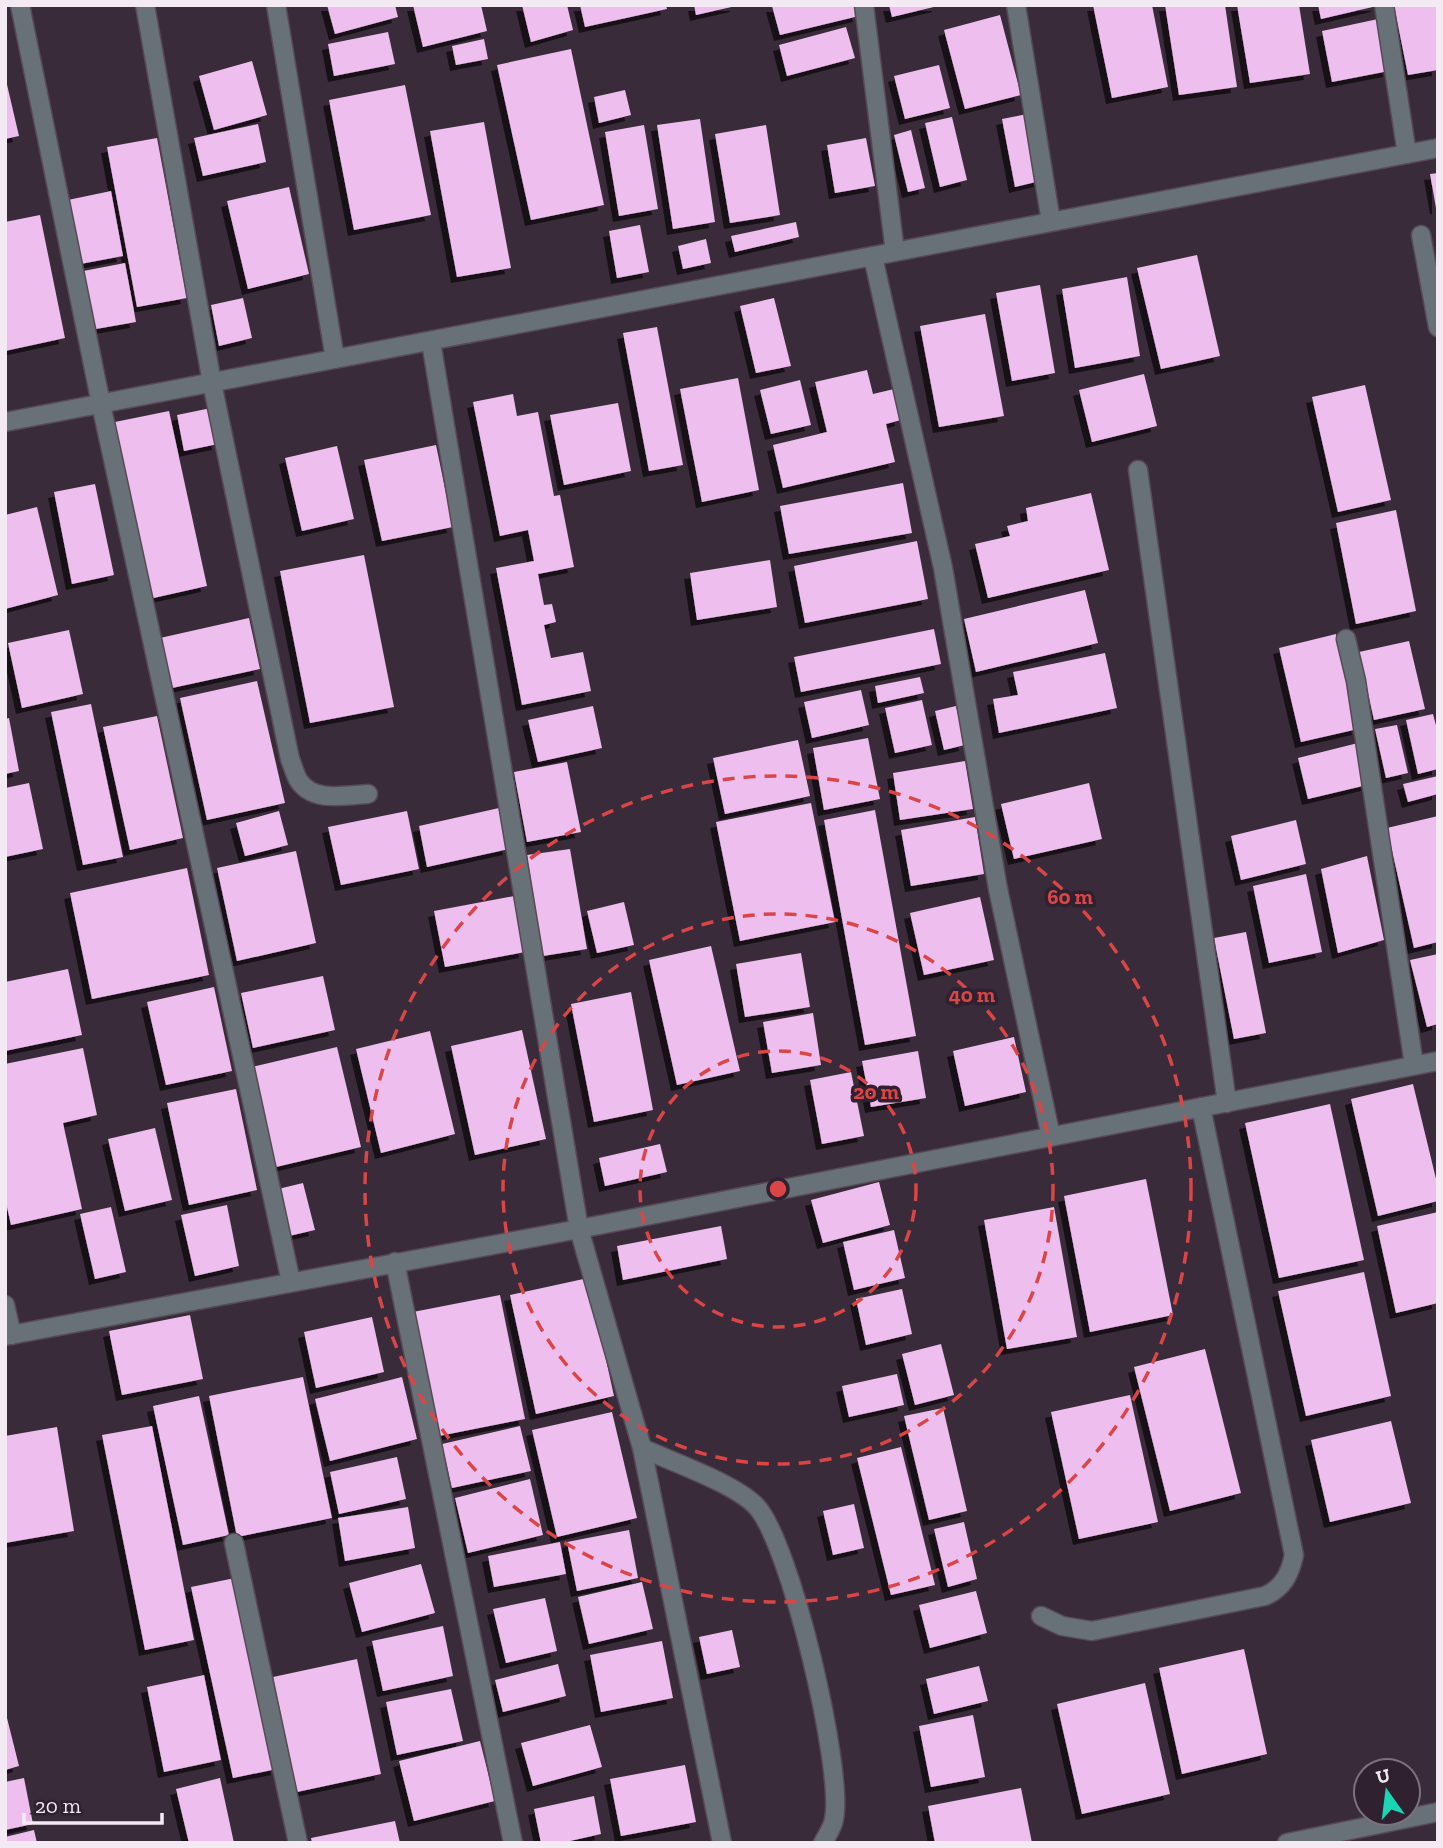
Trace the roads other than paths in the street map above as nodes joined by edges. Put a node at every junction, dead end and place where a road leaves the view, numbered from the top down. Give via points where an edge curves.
1 (20, 5) edge
2 (145, 5) edge
3 (276, 5) edge
4 (864, 5) edge
5 (1016, 5) edge
6 (1384, 5) edge
7 (1438, 148) edge
8 (1407, 154) junction
9 (1051, 222) junction
10 (1421, 235) dead end
11 (895, 252) junction
12 (873, 257) junction
13 (1438, 327) edge
14 (431, 342) junction
15 (335, 359) junction
16 (212, 383) junction
17 (101, 404) junction
18 (5, 422) edge
19 (1138, 470) dead end
20 (1346, 639) dead end
21 (368, 794) dead end
22 (1438, 1061) edge
23 (1415, 1065) junction
24 (1227, 1102) junction
25 (1201, 1107) junction
26 (1051, 1137) junction
27 (579, 1229) junction
28 (395, 1262) junction
29 (290, 1282) junction
30 (5, 1305) edge
31 (8, 1336) edge
32 (642, 1448) junction
33 (234, 1543) dead end
34 (1041, 1616) dead end
35 (1438, 1812) edge
36 (298, 1843) edge
37 (513, 1843) edge
38 (722, 1843) edge
39 (823, 1843) edge
40 (1287, 1843) edge

1 - 17 street
2 - 16 street
3 - 15 street
4 - 11 street
5 - 9 street
6 - 8 street
7 - 8 street
8 - 9 street
9 - 11 street
10 - 13 street
11 - 12 street
12 - 14 street
12 - 26 street via 943,568 998,889
14 - 15 street
14 - 27 street
15 - 16 street
16 - 17 street
16 - 21 street via 290,759 299,781 311,792 326,797
17 - 18 street
17 - 29 street
19 - 24 street
20 - 23 street
22 - 23 street
23 - 24 street
24 - 25 street
25 - 26 street
25 - 34 street via 1294,1555 1292,1567 1276,1591 1265,1596 1093,1631 1062,1626
26 - 27 street
27 - 28 street
27 - 32 street
28 - 29 street
28 - 37 street
29 - 31 street
30 - 31 street
32 - 38 street
32 - 39 street via 724,1484 756,1506 775,1540 809,1645 825,1722 835,1790 834,1820
33 - 36 street
35 - 40 street

